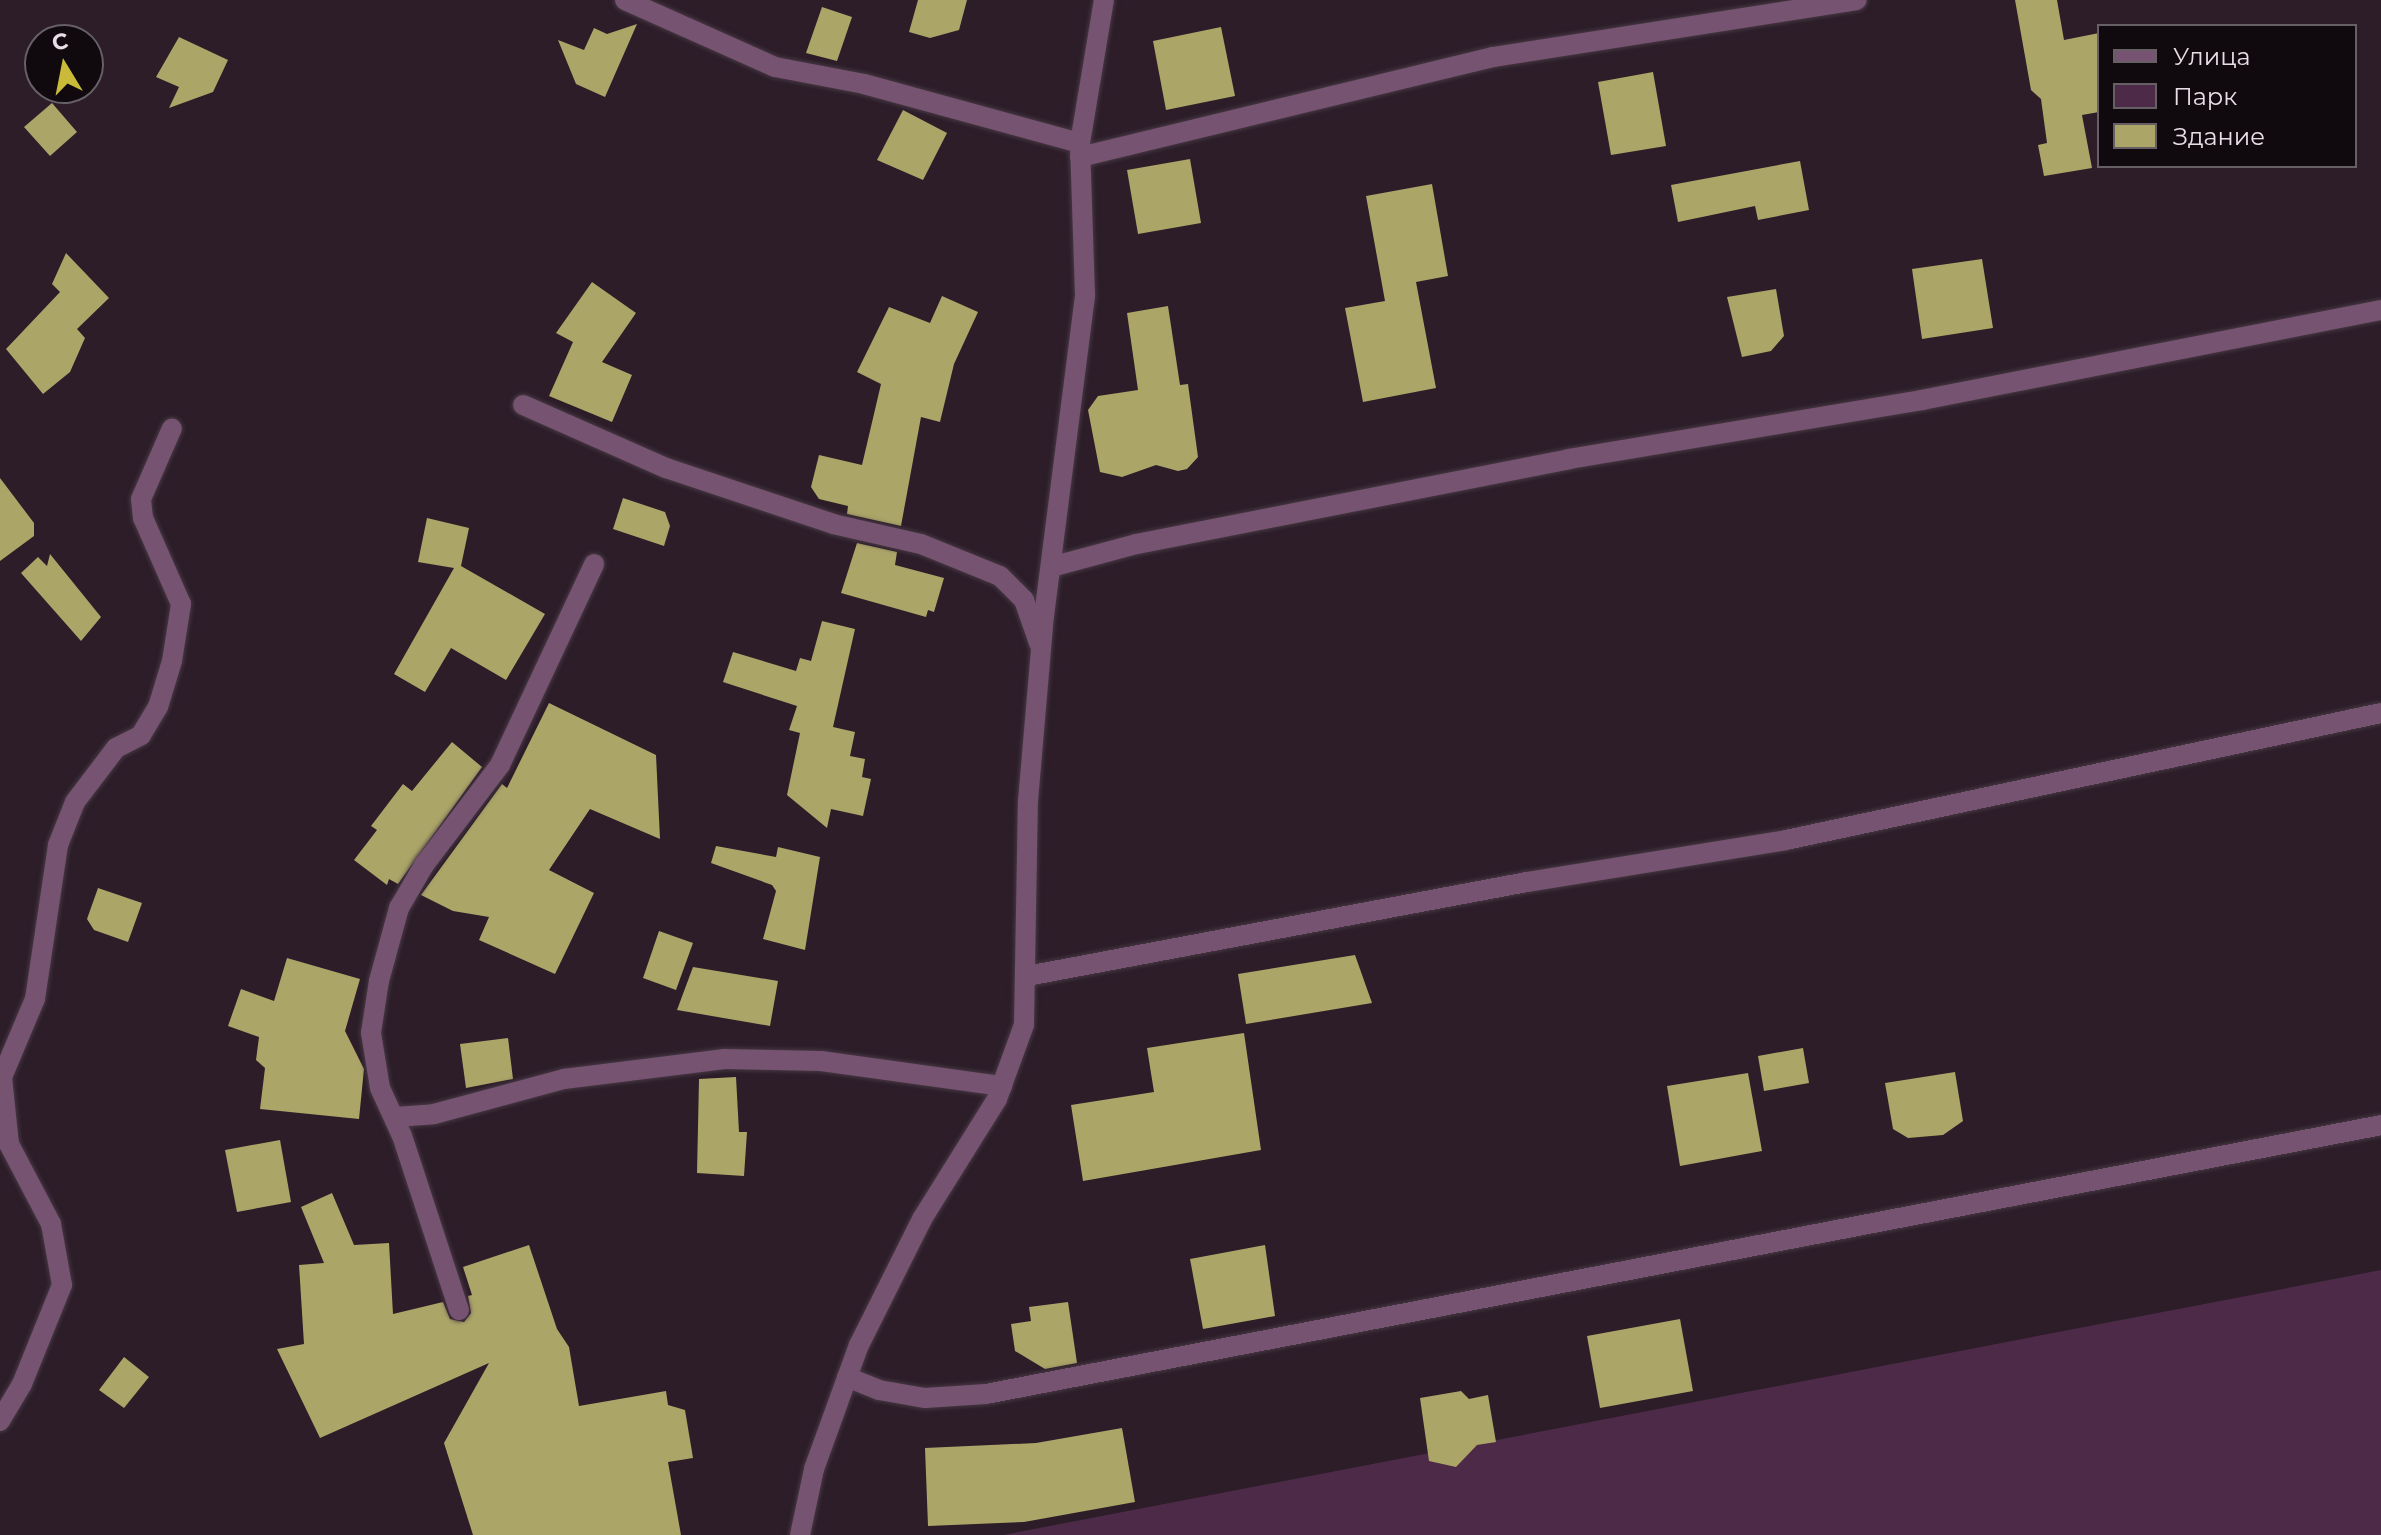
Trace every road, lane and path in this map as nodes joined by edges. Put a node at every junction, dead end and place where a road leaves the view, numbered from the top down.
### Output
1 (625, 0) edge
2 (1104, 0) edge
3 (1857, 0) edge
4 (1080, 150) junction
5 (2381, 310) edge
6 (523, 405) dead end
7 (172, 428) dead end
8 (594, 564) dead end
9 (1051, 567) junction
10 (1041, 651) junction
11 (2381, 713) edge
12 (1027, 976) junction
13 (1002, 1086) junction
14 (395, 1117) junction
15 (2381, 1125) edge
16 (459, 1310) dead end
17 (847, 1377) junction
18 (0, 1421) edge
19 (800, 1535) edge

1 - 4 street
2 - 4 street
3 - 4 street
4 - 9 street
5 - 9 street
6 - 10 street
7 - 18 street
8 - 14 street
9 - 10 street
10 - 12 street
11 - 12 street
12 - 13 street
13 - 14 street
13 - 17 street
14 - 16 street
15 - 17 street
17 - 19 street

